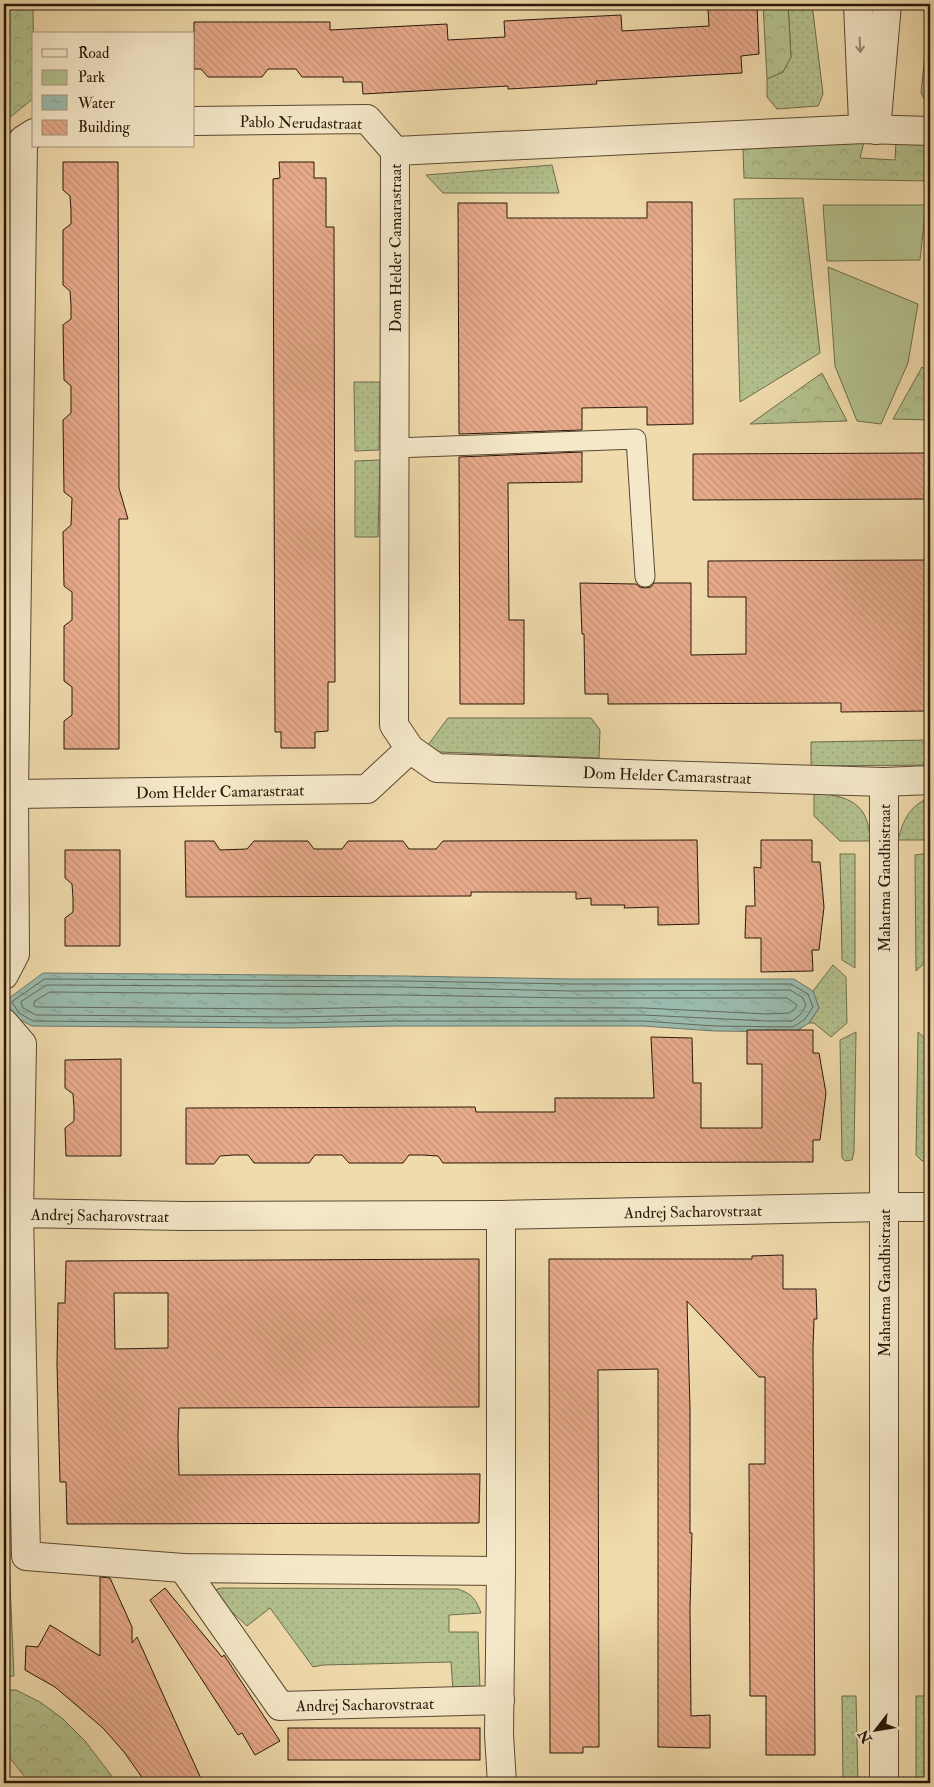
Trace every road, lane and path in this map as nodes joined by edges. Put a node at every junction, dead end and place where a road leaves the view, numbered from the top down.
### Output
1 (858, 4) edge
2 (887, 4) edge
3 (195, 121) edge
4 (870, 130) junction
5 (930, 131) edge
6 (32, 134) edge
7 (395, 151) junction
8 (395, 448) junction
9 (645, 577) dead end
10 (410, 749) junction
11 (930, 780) edge
12 (884, 782) junction
13 (14, 794) junction
14 (4, 975) edge
15 (4, 1023) edge
16 (884, 1207) junction
17 (930, 1207) edge
18 (19, 1213) junction
19 (501, 1215) junction
20 (183, 1568) junction
21 (501, 1571) junction
22 (500, 1700) junction
23 (502, 1783) edge
24 (884, 1783) edge

1 -> 4 street
2 - 4 street
3 - 7 street, Pablo Nerudastraat
4 - 5 street, Dom Helder Camarastraat
4 - 7 street, Dom Helder Camarastraat
6 - 13 street
7 - 8 street, Dom Helder Camarastraat
8 - 9 lane
8 - 10 street, Dom Helder Camarastraat
10 - 12 street, Dom Helder Camarastraat
10 - 13 street, Dom Helder Camarastraat
11 - 12 street, Dom Helder Camarastraat
12 - 16 street, Mahatma Gandhistraat
13 - 14 street
15 - 18 street
16 - 17 street, Andrej Sacharovstraat
16 - 19 street, Andrej Sacharovstraat
16 - 24 street, Mahatma Gandhistraat
18 - 19 street, Andrej Sacharovstraat
18 - 20 street, Andrej Sacharovstraat
19 - 21 street
20 - 21 street, Andrej Sacharovstraat
20 - 22 street, Andrej Sacharovstraat
21 - 22 street
22 - 23 street

